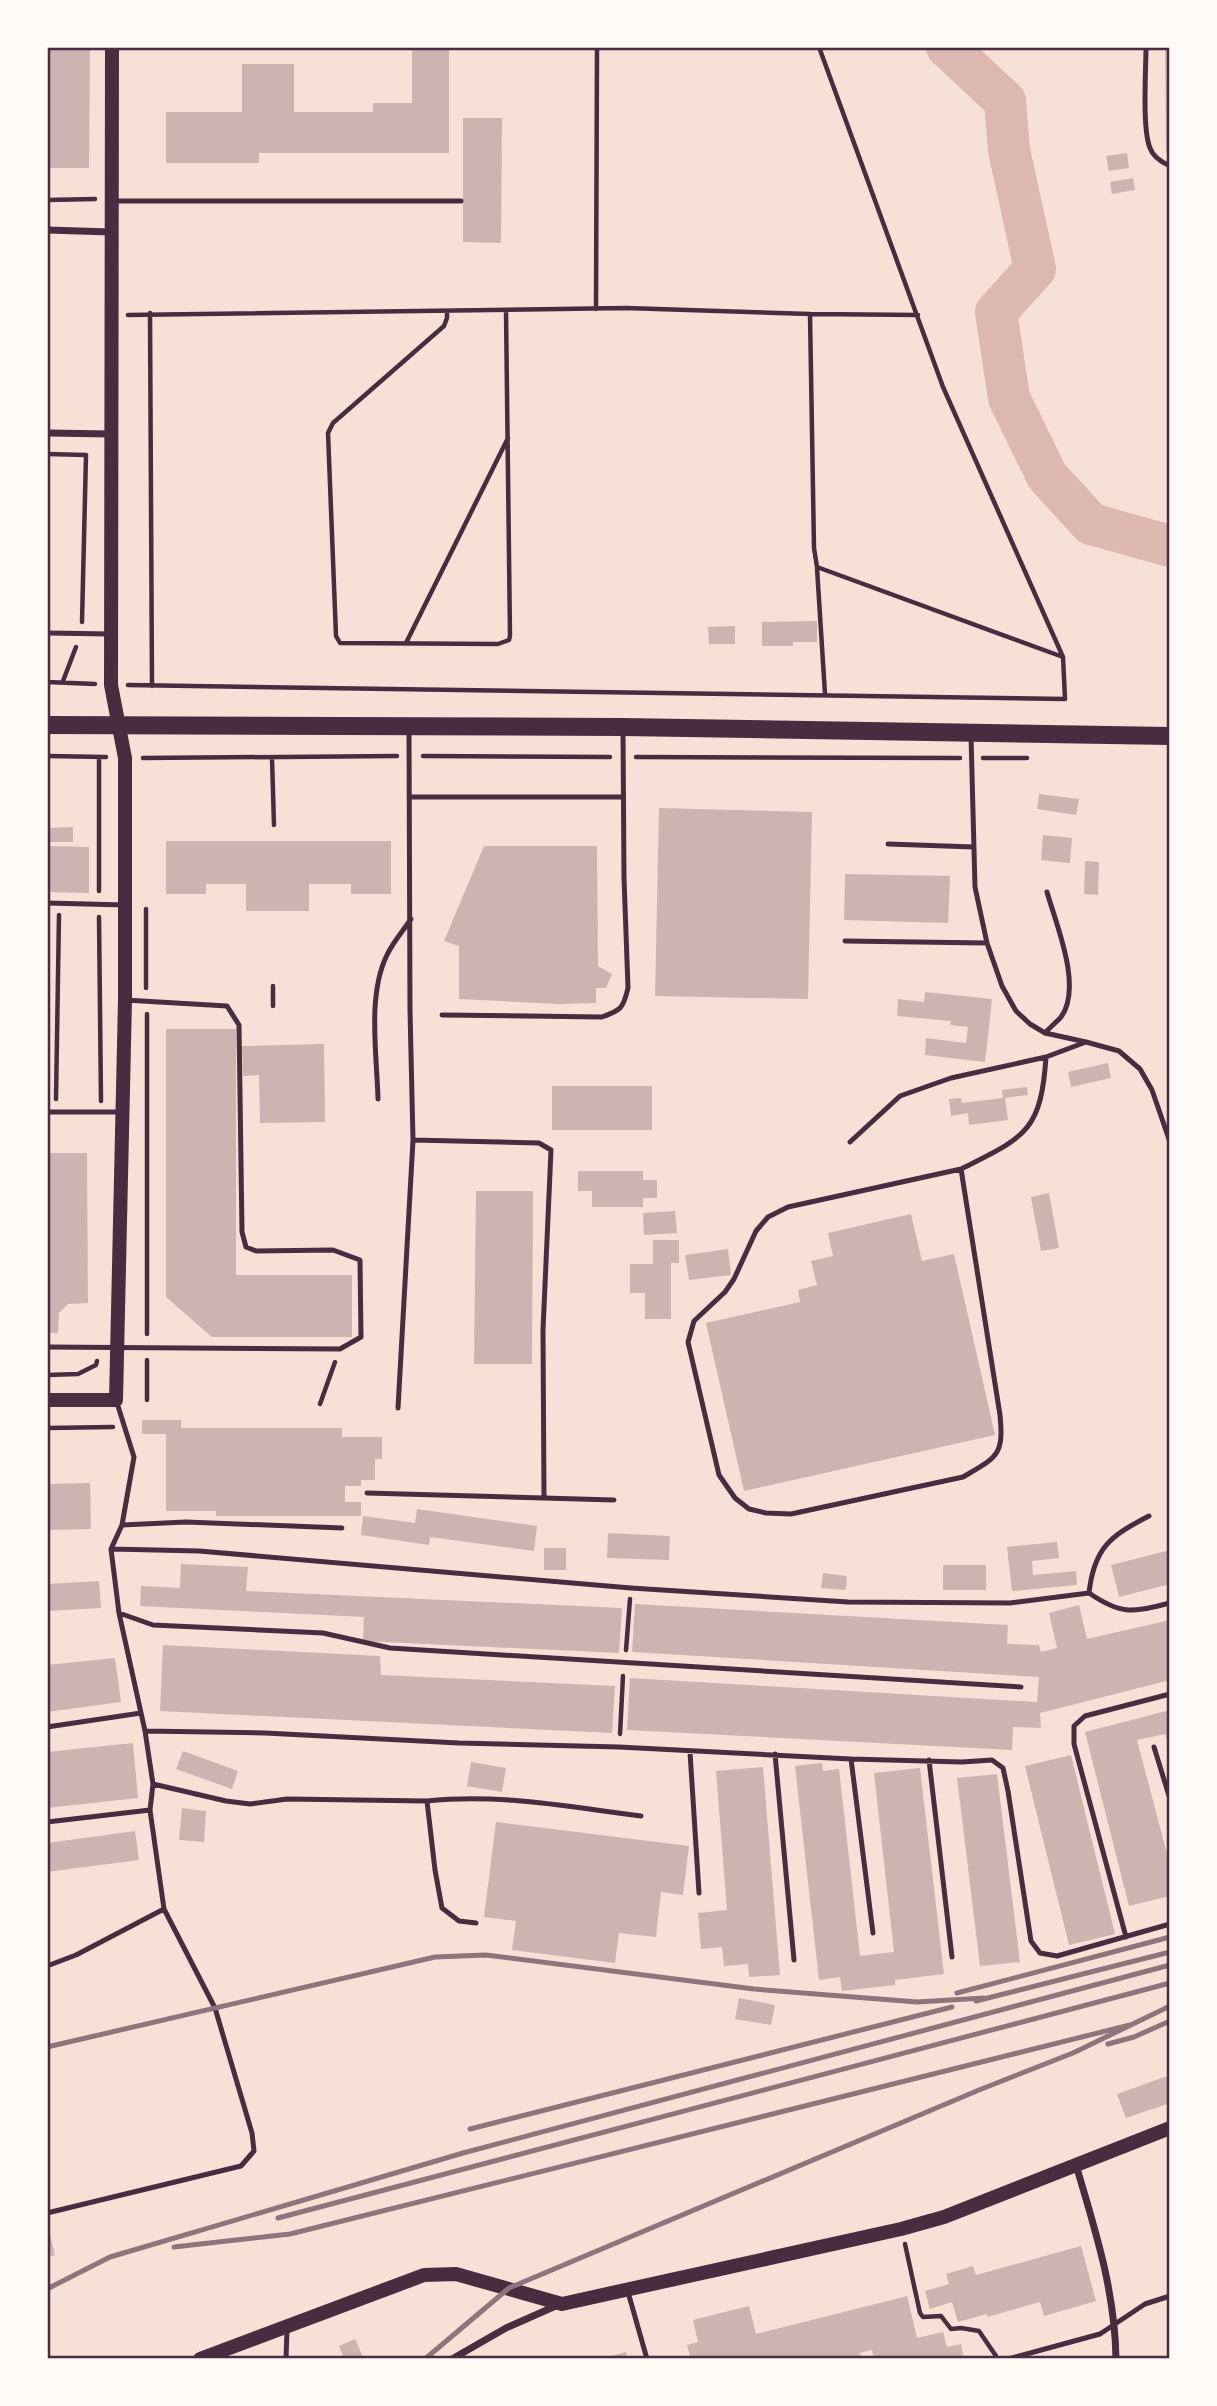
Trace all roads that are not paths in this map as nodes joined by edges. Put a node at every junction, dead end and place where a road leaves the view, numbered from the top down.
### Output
1 (112, 47) edge
2 (1146, 47) edge
3 (1170, 166) edge
4 (106, 199) junction
5 (460, 201) dead end
6 (47, 230) edge
7 (111, 232) junction
8 (47, 433) edge
9 (111, 434) junction
10 (47, 633) edge
11 (111, 634) junction
12 (47, 725) edge
13 (117, 727) junction
14 (409, 727) junction
15 (623, 727) junction
16 (971, 734) junction
17 (1170, 736) edge
18 (411, 797) junction
19 (623, 797) junction
20 (888, 844) dead end
21 (974, 847) junction
22 (1047, 892) dead end
23 (47, 903) edge
24 (125, 905) junction
25 (411, 919) junction
26 (845, 941) dead end
27 (988, 943) junction
28 (125, 1000) junction
29 (442, 1015) dead end
30 (1045, 1032) junction
31 (1086, 1042) junction
32 (1046, 1057) junction
33 (378, 1100) dead end
34 (47, 1112) edge
35 (123, 1112) junction
36 (413, 1140) junction
37 (850, 1142) dead end
38 (1170, 1142) edge
39 (961, 1170) junction
40 (47, 1347) edge
41 (117, 1348) junction
42 (116, 1399) junction
43 (47, 1400) edge
44 (398, 1408) dead end
45 (367, 1493) dead end
46 (544, 1498) junction
47 (614, 1500) dead end
48 (1149, 1516) dead end
49 (122, 1525) junction
50 (342, 1528) dead end
51 (111, 1549) junction
52 (1089, 1593) junction
53 (1170, 1603) edge
54 (119, 1613) junction
55 (1021, 1688) dead end
56 (1170, 1694) edge
57 (141, 1713) junction
58 (47, 1727) edge
59 (145, 1731) junction
60 (1154, 1747) dead end
61 (690, 1752) junction
62 (775, 1754) junction
63 (851, 1759) junction
64 (929, 1760) junction
65 (153, 1784) junction
66 (1170, 1799) edge
67 (426, 1801) junction
68 (150, 1810) junction
69 (642, 1816) dead end
70 (47, 1822) edge
71 (699, 1893) dead end
72 (164, 1909) junction
73 (476, 1923) dead end
74 (1170, 1924) edge
75 (873, 1933) dead end
76 (1126, 1937) junction
77 (952, 1957) dead end
78 (794, 1960) dead end
79 (47, 1966) edge
80 (1170, 2128) edge
81 (1076, 2164) junction
82 (47, 2213) edge
83 (627, 2289) junction
84 (1170, 2296) edge
85 (562, 2304) junction
86 (1115, 2323) junction
87 (287, 2326) junction
88 (200, 2359) edge
89 (286, 2359) edge
90 (452, 2359) edge
91 (648, 2359) edge
92 (1008, 2359) edge
93 (1116, 2359) edge

1 - 4 main road
2 - 3 lane
4 - 5 lane
4 - 7 main road
6 - 7 street
7 - 9 main road
8 - 9 street
9 - 11 main road
10 - 11 lane
11 - 13 main road
12 - 13 main road
13 - 14 main road
13 - 24 main road
14 - 15 main road
14 - 18 lane
15 - 16 main road
15 - 19 lane
16 - 17 main road
16 - 21 lane
18 - 19 lane
18 - 25 lane
19 - 29 lane
20 - 21 lane
21 - 27 lane
22 - 30 lane
23 - 24 lane
24 - 28 main road
25 - 33 lane
25 - 36 lane
26 - 27 lane
27 - 30 lane
28 - 35 main road
28 - 41 lane
30 - 31 lane
31 - 32 lane
31 - 38 lane
32 - 37 lane
32 - 39 lane
34 - 35 lane
35 - 41 main road
36 - 44 lane
36 - 46 lane
39 - 39 lane
40 - 41 lane
41 - 42 main road
42 - 43 main road
42 - 49 lane
45 - 46 lane
46 - 47 lane
48 - 52 lane
49 - 50 lane
49 - 51 lane
51 - 52 lane
51 - 54 lane
52 - 53 lane
54 - 55 lane
54 - 57 lane
56 - 76 lane
57 - 58 lane
57 - 59 lane
59 - 61 lane
59 - 65 lane
60 - 66 lane
61 - 62 lane
61 - 71 lane
62 - 63 lane
62 - 78 lane
63 - 64 lane
63 - 75 lane
64 - 76 lane
64 - 77 lane
65 - 67 lane
65 - 68 lane
67 - 69 lane
67 - 73 lane
68 - 70 lane
68 - 72 lane
72 - 79 lane
72 - 82 lane
74 - 76 lane
80 - 81 main road
81 - 83 main road
81 - 86 street
83 - 85 main road
83 - 91 lane
84 - 86 lane
85 - 87 main road
85 - 90 street
86 - 92 lane
86 - 93 street
87 - 88 main road
87 - 89 lane

